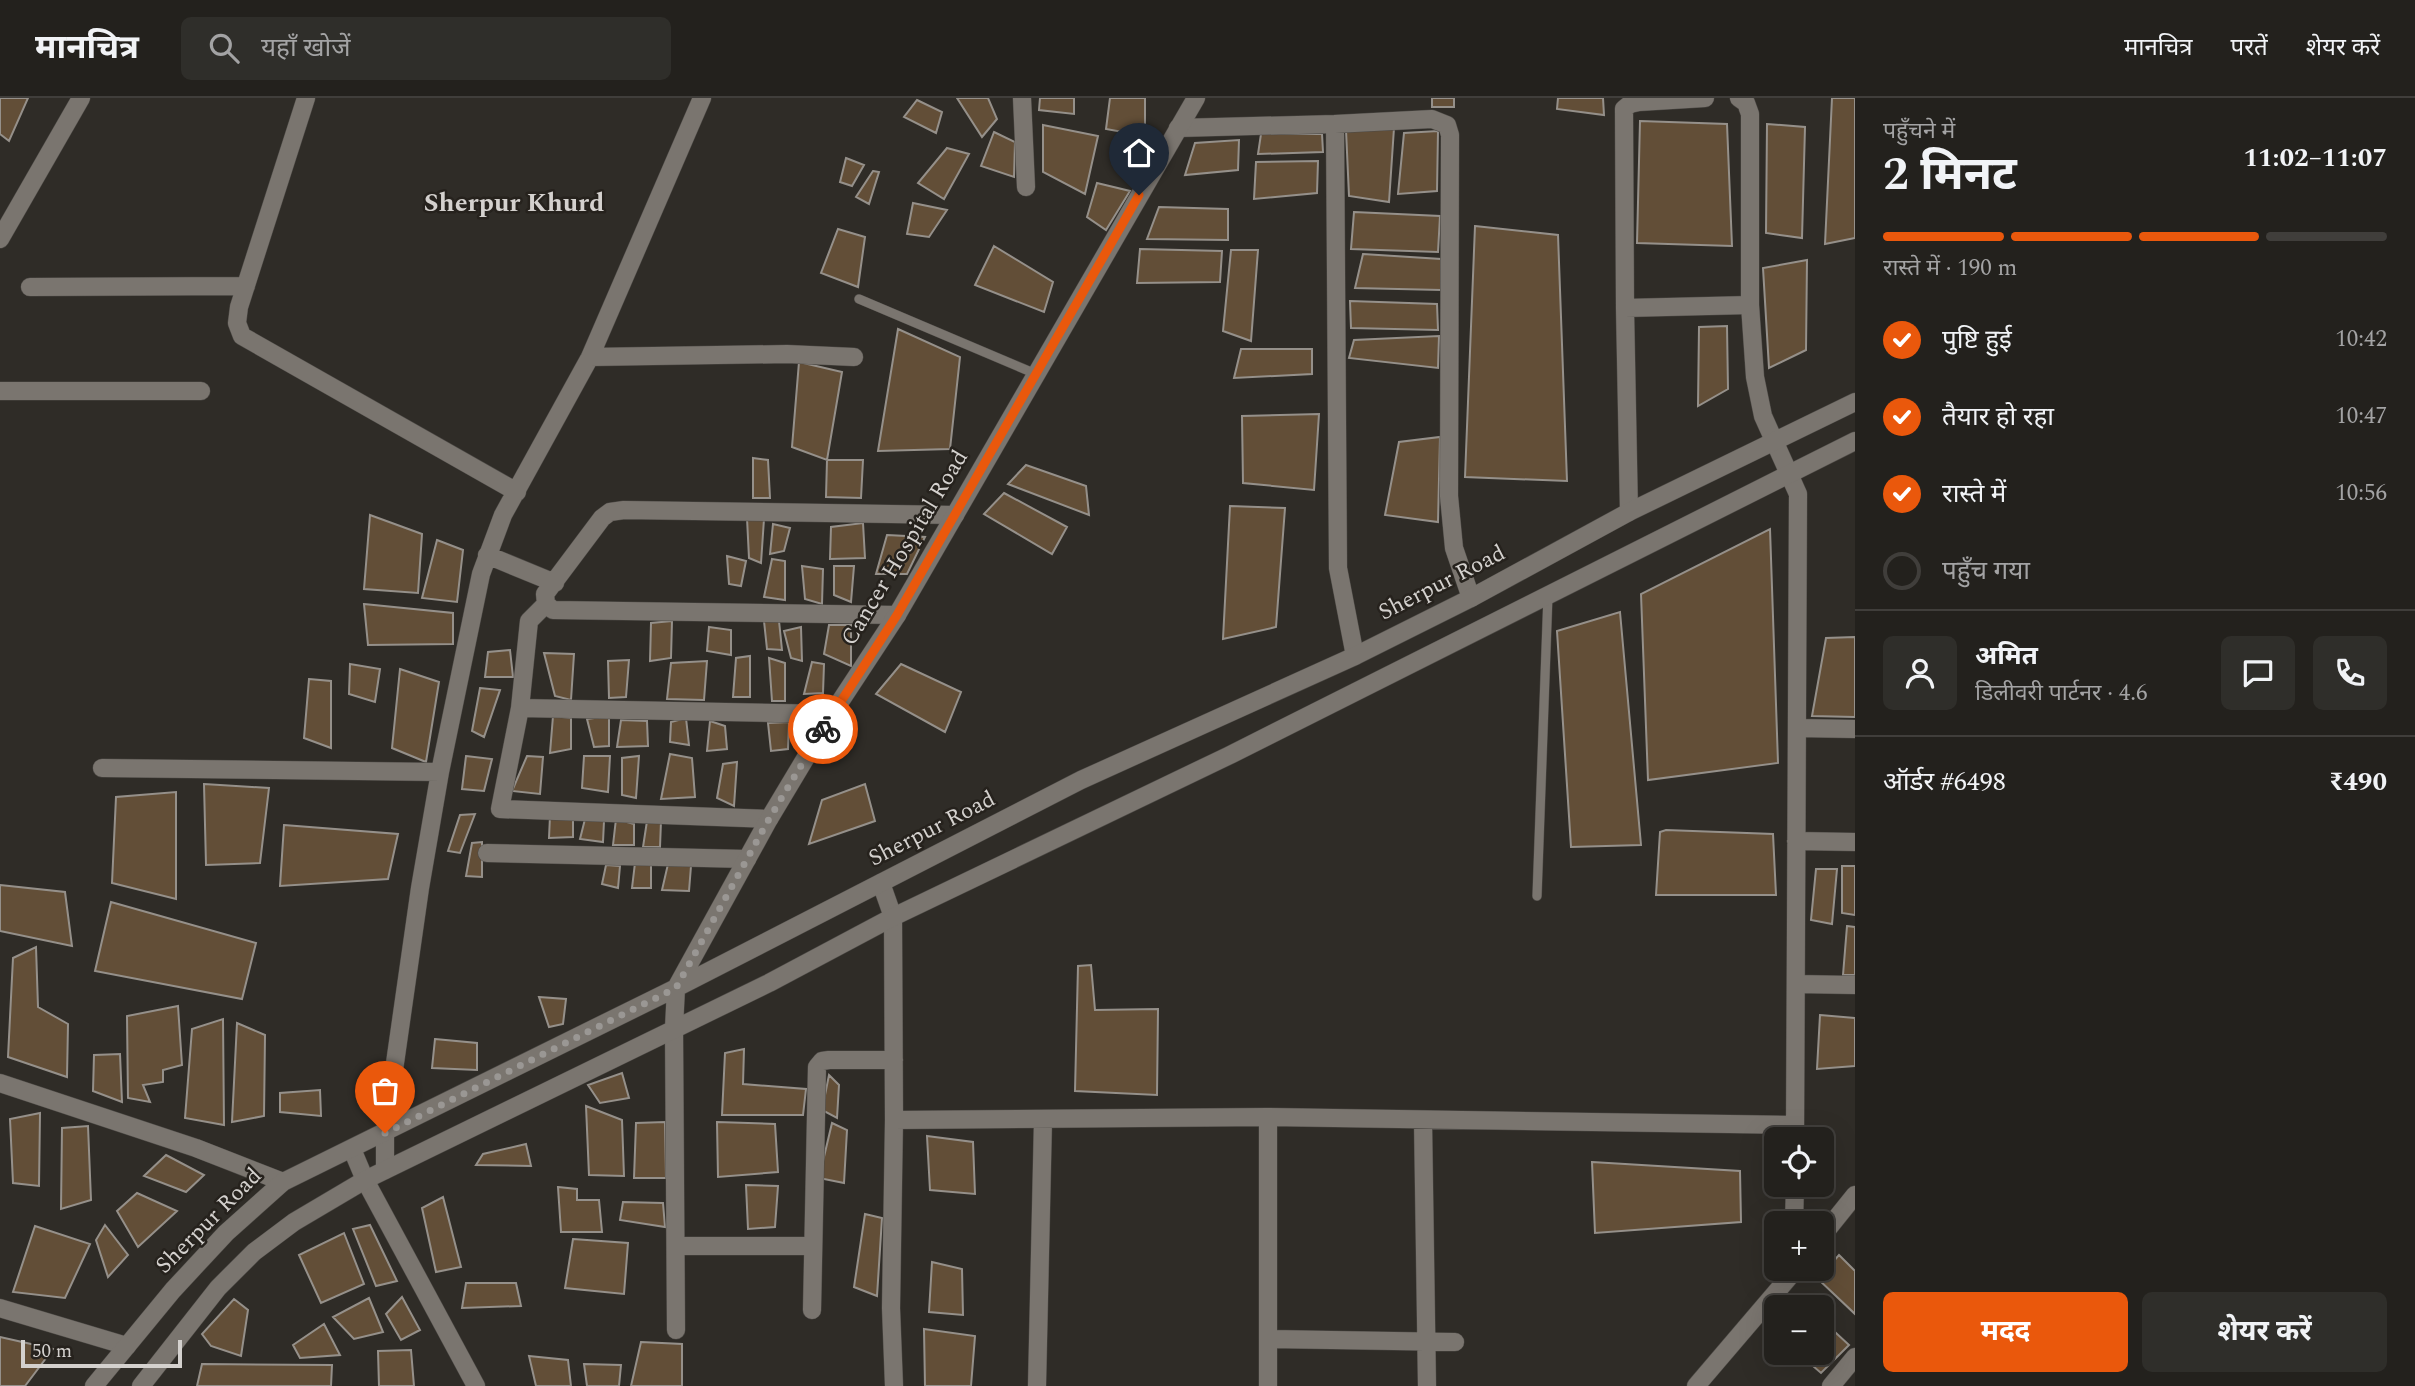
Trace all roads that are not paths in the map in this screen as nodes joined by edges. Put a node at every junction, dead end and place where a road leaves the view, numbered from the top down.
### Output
1 (81, 98) edge
2 (306, 98) edge
3 (702, 98) edge
4 (1022, 98) edge
5 (1196, 98) edge
6 (1706, 98) edge
7 (1739, 98) edge
8 (1335, 124) junction
9 (1178, 128) junction
10 (1026, 187) dead end
11 (0, 239) edge
12 (30, 286) dead end
13 (246, 286) junction
14 (859, 299) dead end
15 (1750, 305) junction
16 (1625, 307) junction
17 (590, 357) junction
18 (855, 357) dead end
19 (1036, 374) junction
20 (0, 391) edge
21 (201, 391) dead end
22 (1855, 402) edge
23 (1855, 441) edge
24 (1774, 443) junction
25 (1788, 474) junction
26 (517, 492) junction
27 (1629, 512) junction
28 (955, 514) junction
29 (487, 555) junction
30 (555, 583) junction
31 (1548, 595) junction
32 (1471, 597) junction
33 (546, 604) junction
34 (897, 615) junction
35 (1355, 656) junction
36 (520, 708) junction
37 (832, 713) junction
38 (1797, 728) junction
39 (1855, 729) edge
40 (102, 768) dead end
41 (440, 772) junction
42 (769, 819) junction
43 (1796, 841) junction
44 (1855, 842) edge
45 (487, 853) dead end
46 (747, 859) junction
47 (881, 883) junction
48 (1537, 897) dead end
49 (894, 917) junction
50 (1796, 984) junction
51 (1855, 985) edge
52 (676, 988) junction
53 (674, 1028) junction
54 (894, 1060) junction
55 (0, 1083) edge
56 (1268, 1117) junction
57 (1043, 1119) junction
58 (1423, 1119) junction
59 (894, 1121) junction
60 (1795, 1127) edge
61 (1764, 1131) edge
62 (385, 1133) junction
63 (352, 1149) junction
64 (385, 1170) junction
65 (365, 1180) junction
66 (283, 1182) junction
67 (1855, 1195) edge
68 (1834, 1222) edge
69 (676, 1246) junction
70 (813, 1246) junction
71 (1785, 1281) edge
72 (0, 1308) edge
73 (812, 1310) dead end
74 (676, 1330) dead end
75 (1268, 1339) junction
76 (1426, 1342) junction
77 (1455, 1342) dead end
78 (127, 1346) junction
79 (1855, 1357) edge
80 (94, 1386) edge
81 (141, 1386) edge
82 (476, 1386) edge
83 (894, 1386) edge
84 (1037, 1386) edge
85 (1268, 1386) edge
86 (1427, 1386) edge
87 (1696, 1386) edge
88 (1831, 1386) edge

1 - 11 street
2 - 13 street
3 - 17 street
4 - 10 street
5 - 9 street, Cancer Hospital Road
6 - 16 street
7 - 15 street
8 - 9 street
8 - 32 street
8 - 35 street
9 - 19 street, Cancer Hospital Road
12 - 13 street
13 - 26 street
14 - 19 lane
15 - 16 street
15 - 24 street
16 - 27 street
17 - 18 street
17 - 26 street
19 - 28 street, Cancer Hospital Road
20 - 21 street
22 - 24 street, Sherpur Road
23 - 25 street
24 - 25 street
24 - 27 street, Sherpur Road
25 - 31 street
25 - 38 street
26 - 29 street
27 - 32 street, Sherpur Road
28 - 30 street
28 - 34 street, Cancer Hospital Road
29 - 30 street
29 - 41 street
30 - 33 street
31 - 48 lane
31 - 49 street
32 - 35 street, Sherpur Road
33 - 34 street
33 - 36 street
34 - 37 street, Cancer Hospital Road
35 - 47 street, Sherpur Road
36 - 37 street
36 - 42 street
37 - 42 street, Cancer Hospital Road
38 - 39 street
38 - 43 street
40 - 41 street
41 - 62 street
42 - 46 street, Cancer Hospital Road
43 - 44 street
43 - 50 street
45 - 46 street
46 - 52 street, Cancer Hospital Road
47 - 49 street
47 - 52 street, Sherpur Road
49 - 53 street
49 - 54 street
50 - 51 street
50 - 60 street
52 - 53 street, Cancer Hospital Road
52 - 62 street, Sherpur Road
53 - 64 street
53 - 69 street, Cancer Hospital Road
54 - 59 street
54 - 70 street
55 - 66 street
56 - 57 street
56 - 58 street
56 - 75 street
57 - 59 street
57 - 84 street
58 - 61 street
58 - 76 street
59 - 83 street
62 - 63 street, Sherpur Road
62 - 64 street
63 - 65 street
63 - 66 street, Sherpur Road
64 - 65 street
65 - 81 street
65 - 82 street
66 - 78 street, Sherpur Road
67 - 68 street
69 - 70 street
69 - 74 street, Cancer Hospital Road
70 - 73 street
71 - 87 street
72 - 78 street
75 - 76 street
75 - 85 street
76 - 77 street
76 - 86 street
78 - 80 street, Sherpur Road
79 - 88 street

